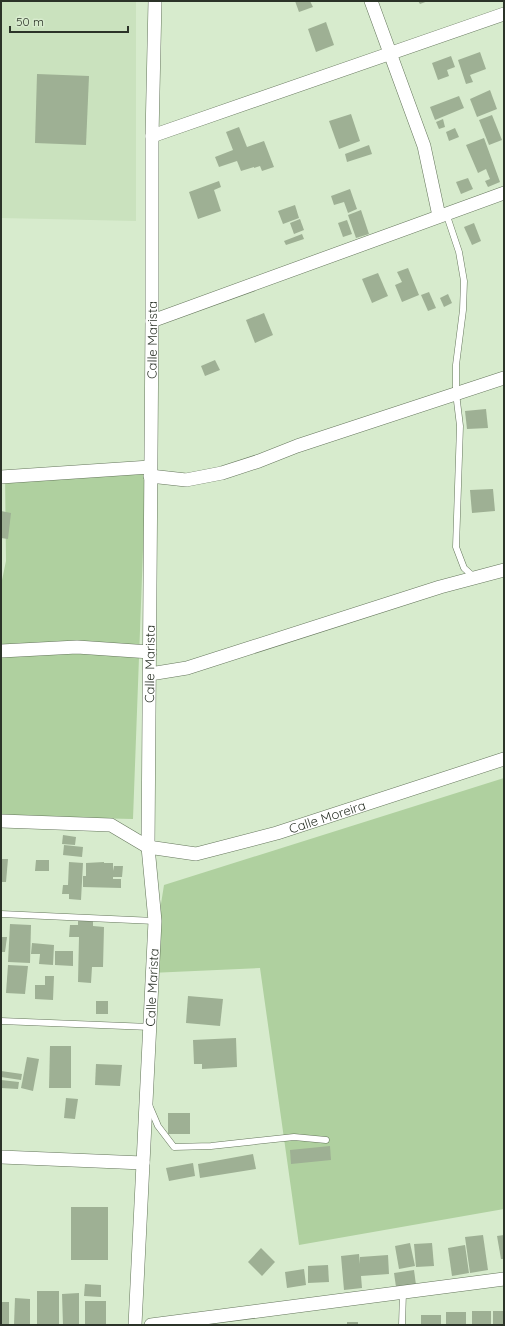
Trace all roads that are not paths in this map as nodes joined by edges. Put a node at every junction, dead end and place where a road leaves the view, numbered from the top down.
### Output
1 (155, 1) edge
2 (371, 1) edge
3 (504, 14) edge
4 (389, 54) junction
5 (152, 136) junction
6 (504, 194) edge
7 (442, 214) junction
8 (152, 322) junction
9 (504, 378) edge
10 (456, 393) junction
11 (150, 471) junction
12 (1, 477) edge
13 (504, 570) edge
14 (475, 578) junction
15 (1, 651) edge
16 (150, 652) junction
17 (150, 674) junction
18 (504, 759) edge
19 (1, 821) edge
20 (148, 847) junction
21 (1, 914) edge
22 (155, 921) junction
23 (1, 1021) edge
24 (150, 1027) junction
25 (146, 1098) junction
26 (326, 1140) dead end
27 (1, 1157) edge
28 (143, 1163) junction
29 (504, 1279) edge
30 (403, 1292) junction
31 (136, 1325) edge
32 (151, 1325) edge
33 (402, 1325) edge

1 - 5 street, Calle Marista
2 - 4 street
3 - 4 street
4 - 5 street
4 - 7 street
5 - 8 street, Calle Marista
6 - 7 street
7 - 8 street
7 - 10 lane
8 - 11 street, Calle Marista
9 - 10 street
10 - 11 street
10 - 14 lane
11 - 12 street
11 - 16 street, Calle Marista
13 - 14 street
14 - 17 street
15 - 16 street
16 - 17 street, Calle Marista
17 - 20 street, Calle Marista
18 - 20 street, Calle Moreira
19 - 20 street
20 - 22 street, Calle Marista
21 - 22 lane
22 - 24 street, Calle Marista
23 - 24 lane
24 - 25 street, Calle Marista
25 - 26 lane
25 - 28 street, Calle Marista
27 - 28 street
28 - 31 street, Calle Marista
29 - 30 street
30 - 32 street
30 - 33 lane

